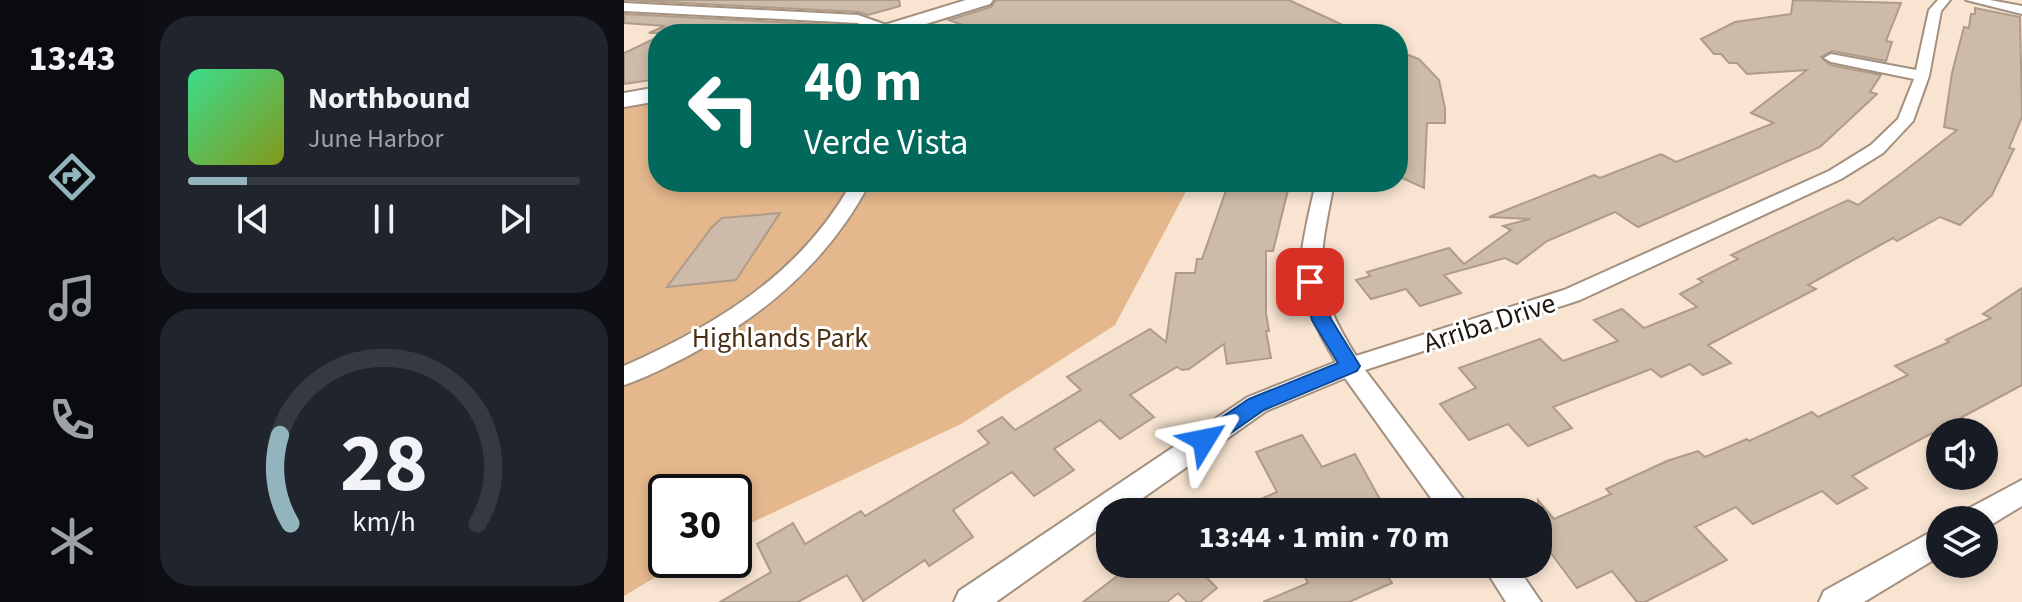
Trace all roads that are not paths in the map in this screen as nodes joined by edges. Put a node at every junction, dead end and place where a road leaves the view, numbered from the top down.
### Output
1 (984, 0) edge
2 (1944, 0) edge
3 (1972, 0) edge
4 (624, 7) edge
5 (2022, 10) edge
6 (871, 24) edge
7 (914, 24) edge
8 (1831, 58) dead end
9 (1922, 76) junction
10 (648, 96) edge
11 (624, 100) edge
12 (855, 192) edge
13 (1323, 192) edge
14 (1350, 366) junction
15 (624, 376) edge
16 (2022, 492) edge
17 (1448, 498) edge
18 (1998, 506) edge
19 (1926, 548) edge
20 (1507, 578) edge
21 (970, 602) edge
22 (1525, 602) edge
23 (1835, 602) edge

1 - 7 street
2 - 9 street, Arriba Drive
3 - 5 street
4 - 6 street
8 - 9 street
9 - 14 street, Arriba Drive
10 - 11 street
12 - 15 street
13 - 14 street
14 - 17 street
14 - 21 street, Arriba Drive
16 - 18 street
19 - 23 street
20 - 22 street

